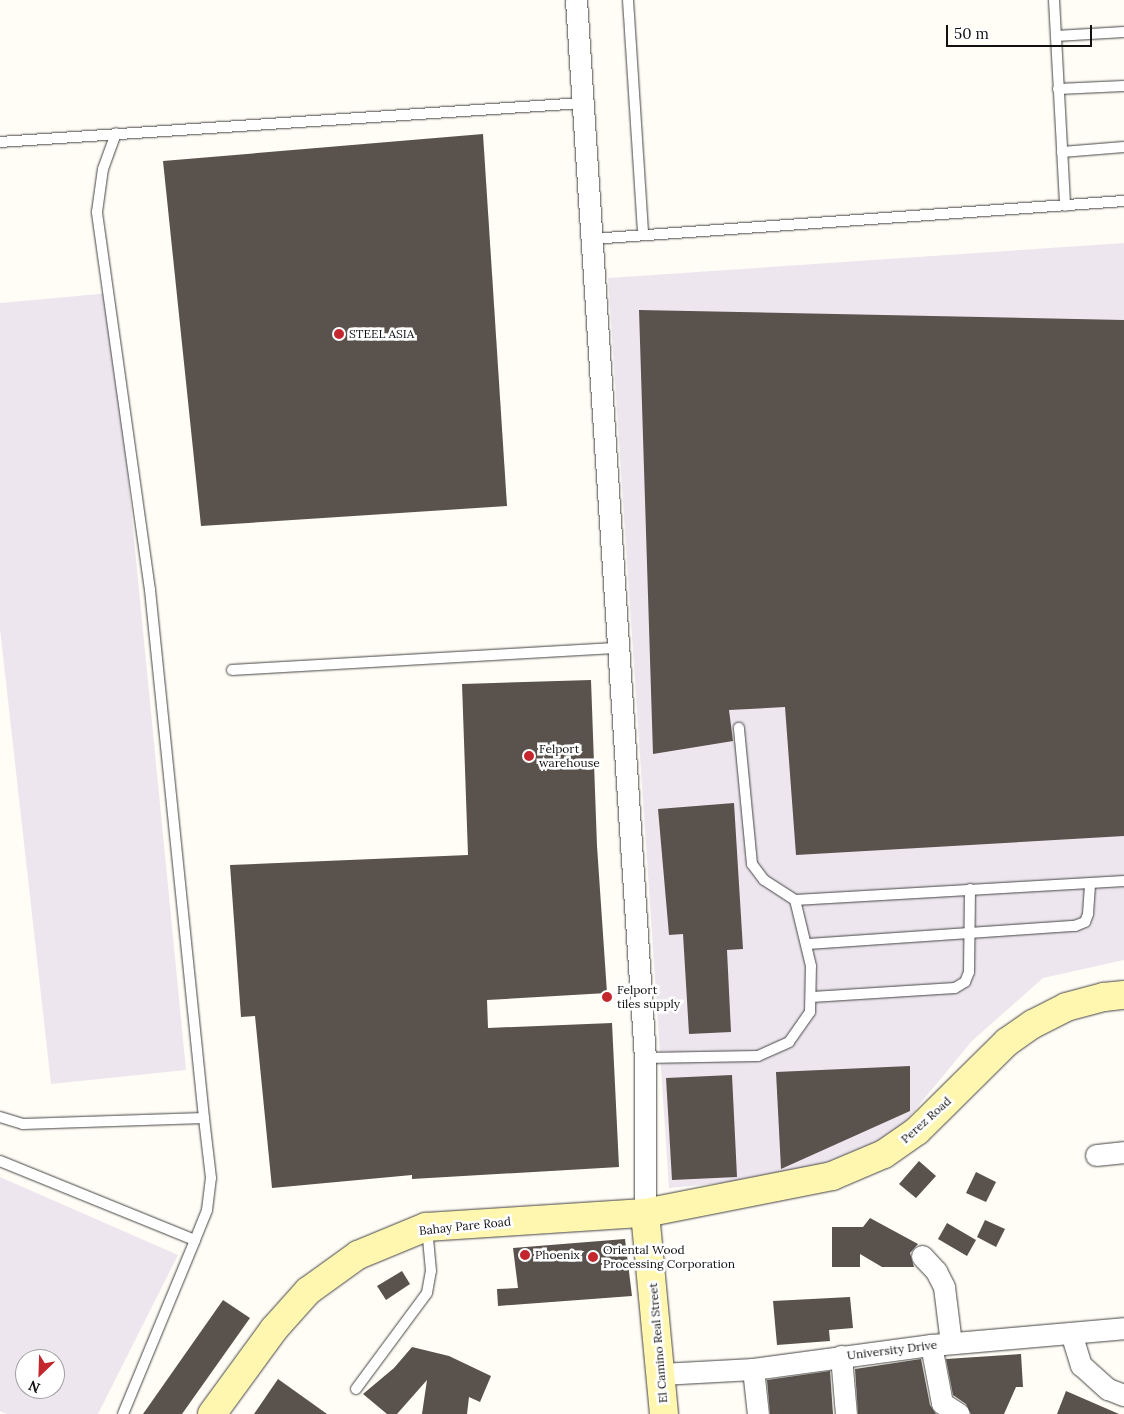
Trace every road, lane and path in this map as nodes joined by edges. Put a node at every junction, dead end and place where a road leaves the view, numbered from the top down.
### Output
1 (576, 0) edge
2 (628, 0) edge
3 (1054, 0) edge
4 (1124, 32) edge
5 (1056, 36) junction
6 (1124, 86) edge
7 (1058, 89) junction
8 (582, 103) junction
9 (116, 133) junction
10 (0, 142) edge
11 (1124, 147) edge
12 (1062, 152) junction
13 (1124, 202) edge
14 (1064, 206) junction
15 (643, 235) junction
16 (591, 238) junction
17 (618, 648) junction
18 (232, 670) dead end
19 (739, 728) dead end
20 (1124, 881) edge
21 (1090, 883) junction
22 (970, 890) junction
23 (795, 900) junction
24 (970, 934) junction
25 (808, 944) junction
26 (1124, 995) edge
27 (812, 997) junction
28 (645, 1058) junction
29 (0, 1117) edge
30 (204, 1118) junction
31 (1124, 1152) edge
32 (1096, 1155) dead end
33 (0, 1161) edge
34 (645, 1213) junction
35 (426, 1227) junction
36 (195, 1240) junction
37 (922, 1256) dead end
38 (1124, 1328) edge
39 (1071, 1333) junction
40 (941, 1344) junction
41 (841, 1356) junction
42 (753, 1369) junction
43 (661, 1374) junction
44 (356, 1389) dead end
45 (1124, 1395) edge
46 (123, 1414) edge
47 (212, 1414) edge
48 (664, 1414) edge
49 (758, 1414) edge
50 (846, 1414) edge
51 (959, 1414) edge

1 - 8 street
2 - 15 lane
3 - 5 lane
4 - 5 lane
5 - 7 lane
6 - 7 lane
7 - 12 lane
8 - 9 lane
8 - 16 street
9 - 10 lane
9 - 30 lane
11 - 12 lane
12 - 14 lane
13 - 14 lane
14 - 15 lane
15 - 16 lane
16 - 17 street
17 - 18 lane
17 - 28 street
19 - 23 lane
20 - 21 lane
21 - 22 lane
21 - 24 lane
22 - 23 lane
22 - 24 lane
23 - 25 lane
24 - 25 lane
24 - 27 lane
25 - 27 lane
26 - 34 street, Perez Road
27 - 28 lane
28 - 34 street
29 - 30 lane
30 - 36 lane
31 - 32 street
33 - 36 lane
34 - 35 street, Bahay Pare Road
34 - 43 street, El Camino Real Street
35 - 44 lane
35 - 47 street, Bahay Pare Road
36 - 46 lane
37 - 40 street
38 - 39 street, University Drive
39 - 40 street, University Drive
39 - 45 street
40 - 41 street, University Drive
40 - 51 street
41 - 42 street, University Drive
41 - 50 street
42 - 43 street, University Drive
42 - 49 street
43 - 48 street, El Camino Real Street

